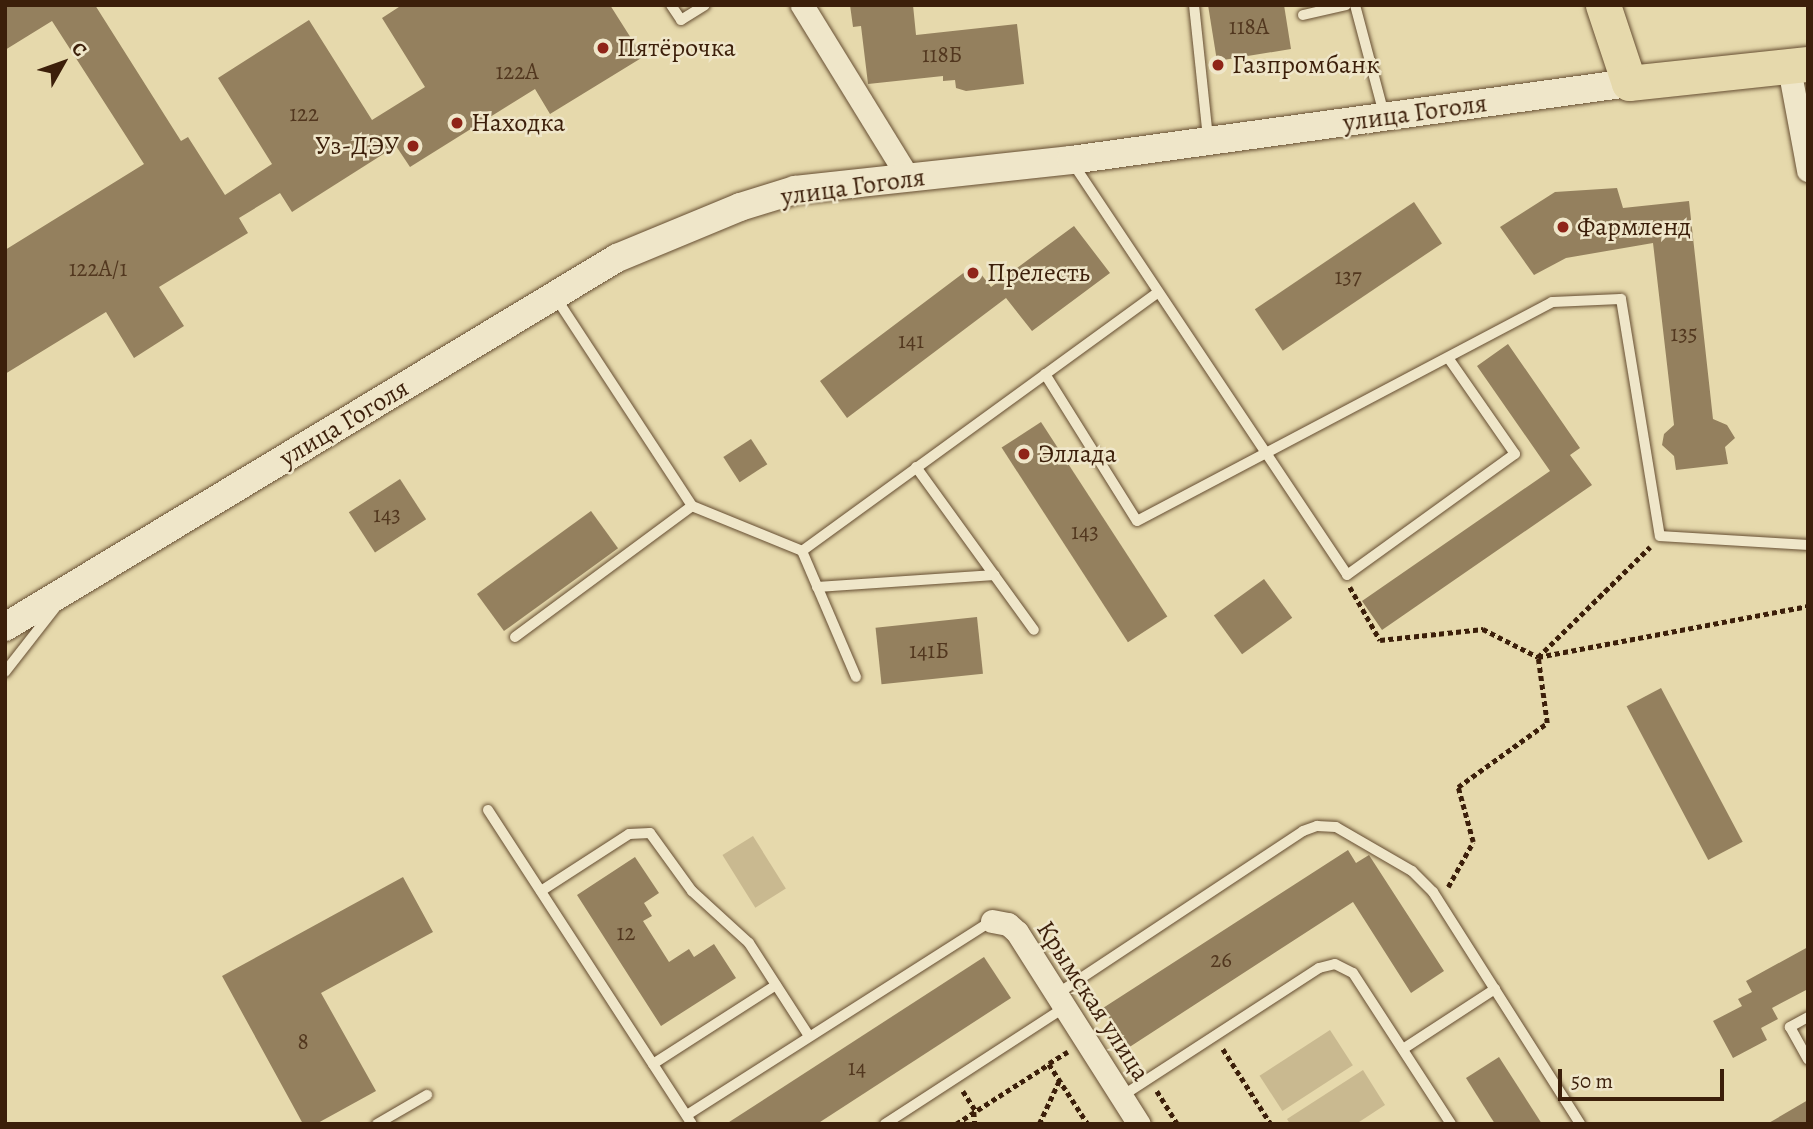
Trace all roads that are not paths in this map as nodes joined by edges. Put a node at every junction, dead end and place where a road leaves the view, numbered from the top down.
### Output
1 (671, 5) edge
2 (705, 5) edge
3 (802, 5) edge
4 (1194, 5) edge
5 (1346, 5) edge
6 (1355, 5) edge
7 (1603, 5) edge
8 (1303, 15) dead end
9 (1798, 66) edge
10 (1629, 83) junction
11 (1385, 117) junction
12 (1209, 142) junction
13 (1071, 160) junction
14 (1808, 170) edge
15 (909, 179) junction
16 (1158, 292) junction
17 (554, 296) junction
18 (1449, 359) junction
19 (1045, 374) junction
20 (1265, 453) junction
21 (916, 467) junction
22 (692, 506) junction
23 (1808, 545) edge
24 (802, 551) junction
25 (995, 575) junction
26 (72, 587) junction
27 (817, 587) junction
28 (5, 627) edge
29 (1034, 630) dead end
30 (515, 637) dead end
31 (5, 672) edge
32 (856, 677) dead end
33 (488, 810) dead end
34 (541, 891) junction
35 (992, 921) joint
36 (776, 985) junction
37 (1495, 989) junction
38 (1061, 1001) junction
39 (1808, 1017) edge
40 (809, 1036) junction
41 (1403, 1049) junction
42 (1808, 1059) edge
43 (653, 1064) junction
44 (427, 1096) dead end
45 (1122, 1096) junction
46 (689, 1119) edge
47 (377, 1124) edge
48 (885, 1124) edge
49 (1139, 1124) edge
50 (1451, 1124) edge
51 (1580, 1124) edge

1 - 2 lane
3 - 15 street
4 - 12 lane
5 - 8 lane
6 - 11 lane
7 - 10 main road
9 - 10 main road, улица Гоголя
9 - 14 street
10 - 11 street, улица Гоголя
11 - 12 street, улица Гоголя
12 - 13 street, улица Гоголя
13 - 15 street, улица Гоголя
13 - 16 lane
15 - 17 street, улица Гоголя
16 - 19 lane
16 - 20 lane
17 - 22 lane
17 - 26 street, улица Гоголя
18 - 20 lane
18 - 20 lane
18 - 23 lane
19 - 20 lane
19 - 21 lane
21 - 24 lane
21 - 25 lane
22 - 24 lane
22 - 30 lane
24 - 27 lane
25 - 27 lane
25 - 29 lane
26 - 28 street, улица Гоголя
26 - 31 lane
27 - 32 lane
33 - 34 lane
34 - 36 lane
34 - 43 lane
35 - 38 street, Крымская улица
35 - 40 lane
36 - 40 lane
36 - 43 lane
37 - 38 lane
37 - 41 lane
37 - 51 lane
38 - 45 street, Крымская улица
38 - 48 lane
39 - 42 lane
40 - 46 lane
41 - 45 lane
41 - 50 lane
43 - 46 lane
44 - 47 lane
45 - 49 street, Крымская улица

